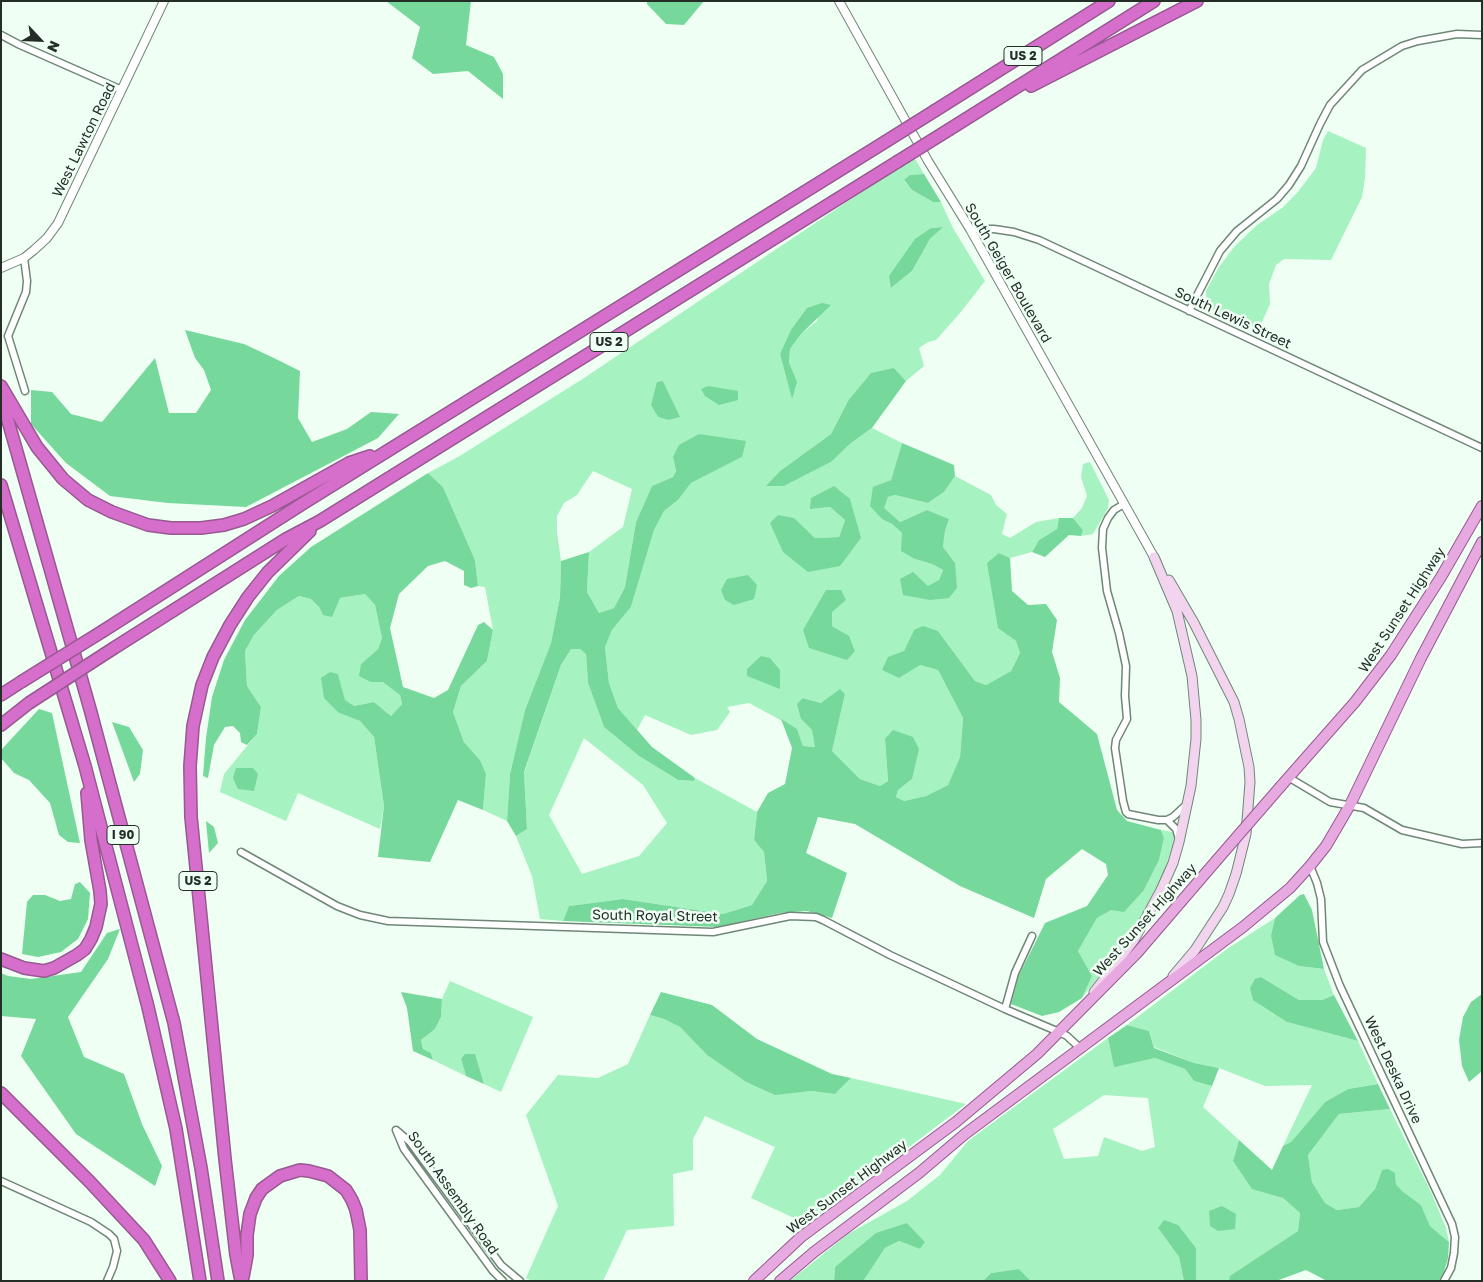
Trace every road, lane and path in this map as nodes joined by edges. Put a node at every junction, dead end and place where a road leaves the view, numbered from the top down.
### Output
1 (164, 1) edge
2 (839, 1) edge
3 (1109, 1) edge
4 (1154, 1) edge
5 (1197, 1) edge
6 (1, 35) edge
7 (1482, 35) edge
8 (122, 90) junction
9 (990, 104) junction
10 (970, 229) junction
11 (24, 258) junction
12 (1, 268) edge
13 (1189, 311) junction
14 (1, 386) edge
15 (25, 391) dead end
16 (1, 396) edge
17 (1482, 448) edge
18 (390, 449) junction
19 (1, 485) edge
20 (1124, 504) junction
21 (1482, 506) edge
22 (320, 521) junction
23 (1482, 542) edge
24 (1154, 556) junction
25 (1, 695) edge
26 (1, 725) edge
27 (85, 766) junction
28 (1288, 777) junction
29 (1188, 803) junction
30 (1350, 805) junction
31 (1167, 820) junction
32 (1179, 842) junction
33 (1482, 843) edge
34 (242, 852) dead end
35 (1310, 866) junction
36 (1032, 936) dead end
37 (1, 959) edge
38 (1166, 984) junction
39 (1005, 1009) junction
40 (1071, 1020) junction
41 (1060, 1032) junction
42 (1081, 1049) junction
43 (1, 1093) edge
44 (1, 1181) edge
45 (107, 1281) edge
46 (170, 1281) edge
47 (200, 1281) edge
48 (218, 1281) edge
49 (241, 1281) edge
50 (362, 1281) edge
51 (503, 1281) edge
52 (520, 1281) edge
53 (754, 1281) edge
54 (780, 1281) edge
55 (1444, 1281) edge

1 - 8 street, West Lawton Road
2 - 10 street, South Geiger Boulevard
3 - 18 highway, US 2, bridge
4 - 9 highway, US 2
5 - 9 highway
6 - 8 street
7 - 13 street
8 - 11 street, West Lawton Road
9 - 22 highway, US 2, bridge
10 - 13 street, South Lewis Street
10 - 20 street, South Geiger Boulevard
11 - 12 street, West Lawton Road
11 - 15 street
13 - 17 street, South Lewis Street
14 - 18 highway
16 - 48 highway, I 90
18 - 25 highway, US 2, bridge
19 - 27 highway, I 90
20 - 24 street, South Geiger Boulevard
20 - 31 street
21 - 28 main road, West Sunset Highway
22 - 26 highway, US 2, bridge
22 - 49 highway, US 2
23 - 30 main road
24 - 29 main road
24 - 38 main road
27 - 37 highway
27 - 47 highway, I 90
28 - 30 street
28 - 40 main road, West Sunset Highway, bridge
29 - 31 street
29 - 32 main road
30 - 33 street
30 - 35 main road
31 - 32 street
32 - 40 main road
34 - 39 street, South Royal Street
35 - 38 main road
35 - 55 street, West Deska Drive
36 - 39 street
38 - 42 main road
39 - 41 street, South Royal Street
40 - 41 main road, West Sunset Highway
41 - 42 street, South Royal Street
41 - 53 main road, West Sunset Highway
42 - 54 main road
43 - 46 highway
44 - 45 street
49 - 50 highway
51 - 52 street, South Assembly Road

